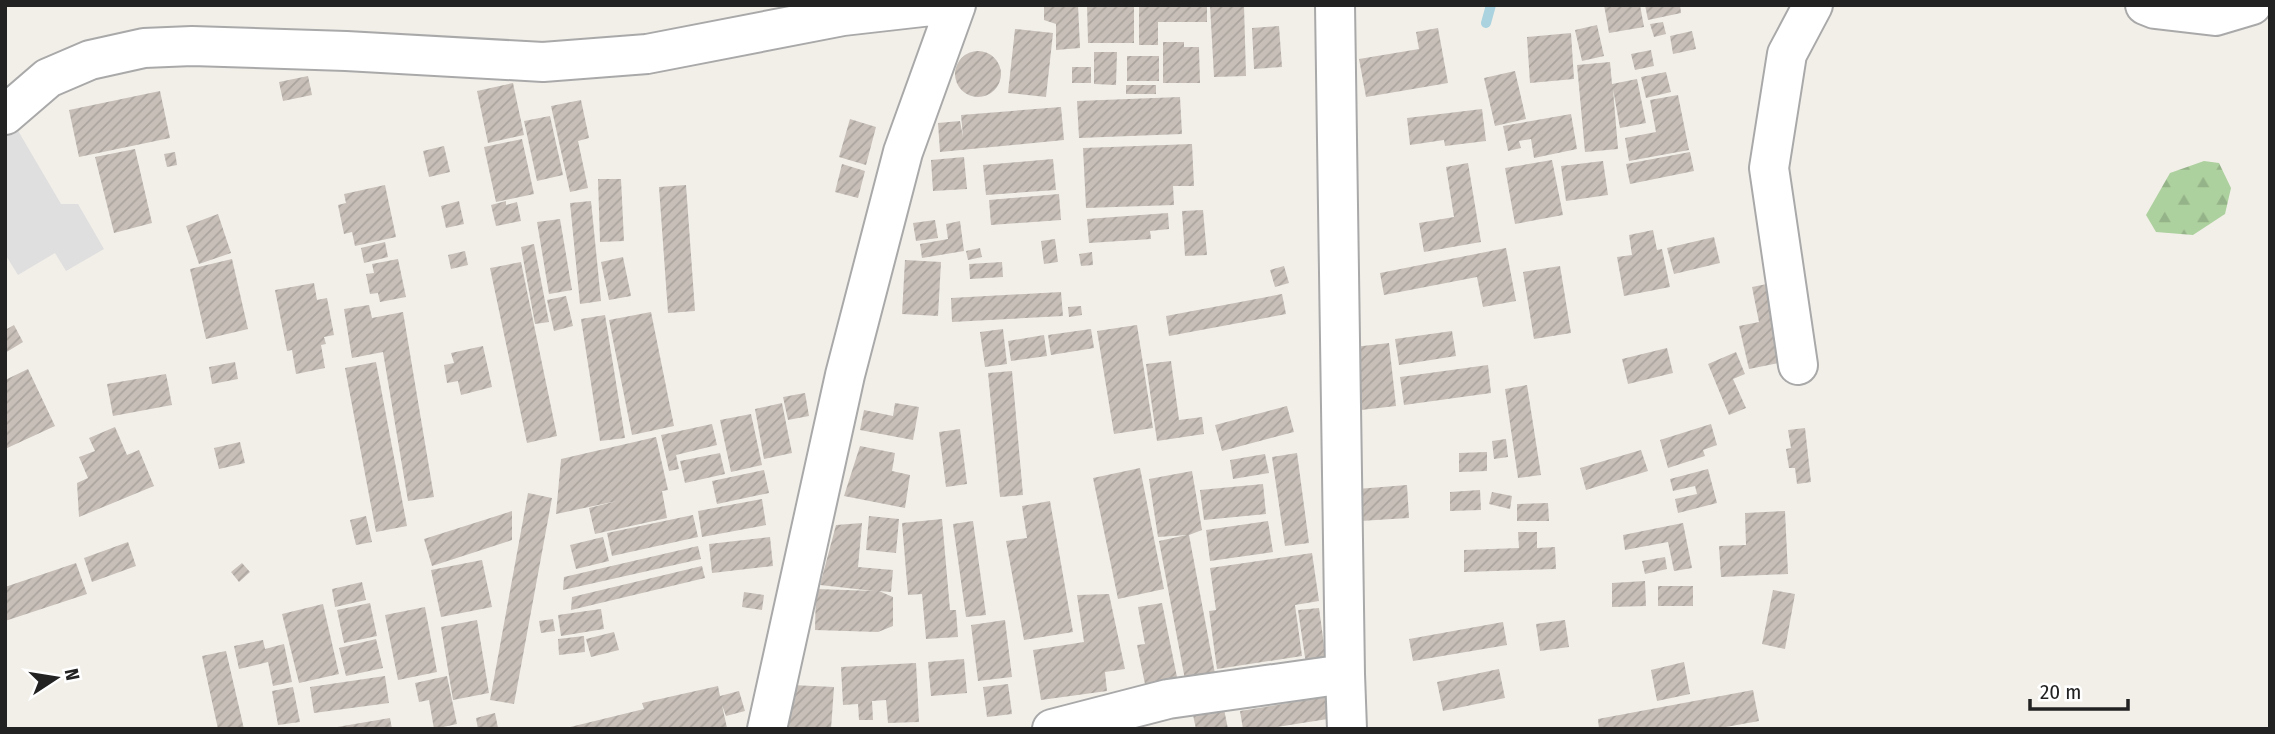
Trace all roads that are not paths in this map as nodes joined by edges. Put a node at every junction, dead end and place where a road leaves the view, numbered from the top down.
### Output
1 (940, 5) edge
2 (956, 5) edge
3 (1335, 5) edge
4 (1813, 5) edge
5 (2145, 5) edge
6 (2252, 5) edge
7 (5, 115) edge
8 (1798, 365) dead end
9 (1345, 674) junction
10 (766, 729) edge
11 (1052, 729) edge
12 (1347, 729) edge

1 - 7 street
2 - 10 street
3 - 9 street
4 - 8 street
5 - 6 street
9 - 11 street
9 - 12 street

